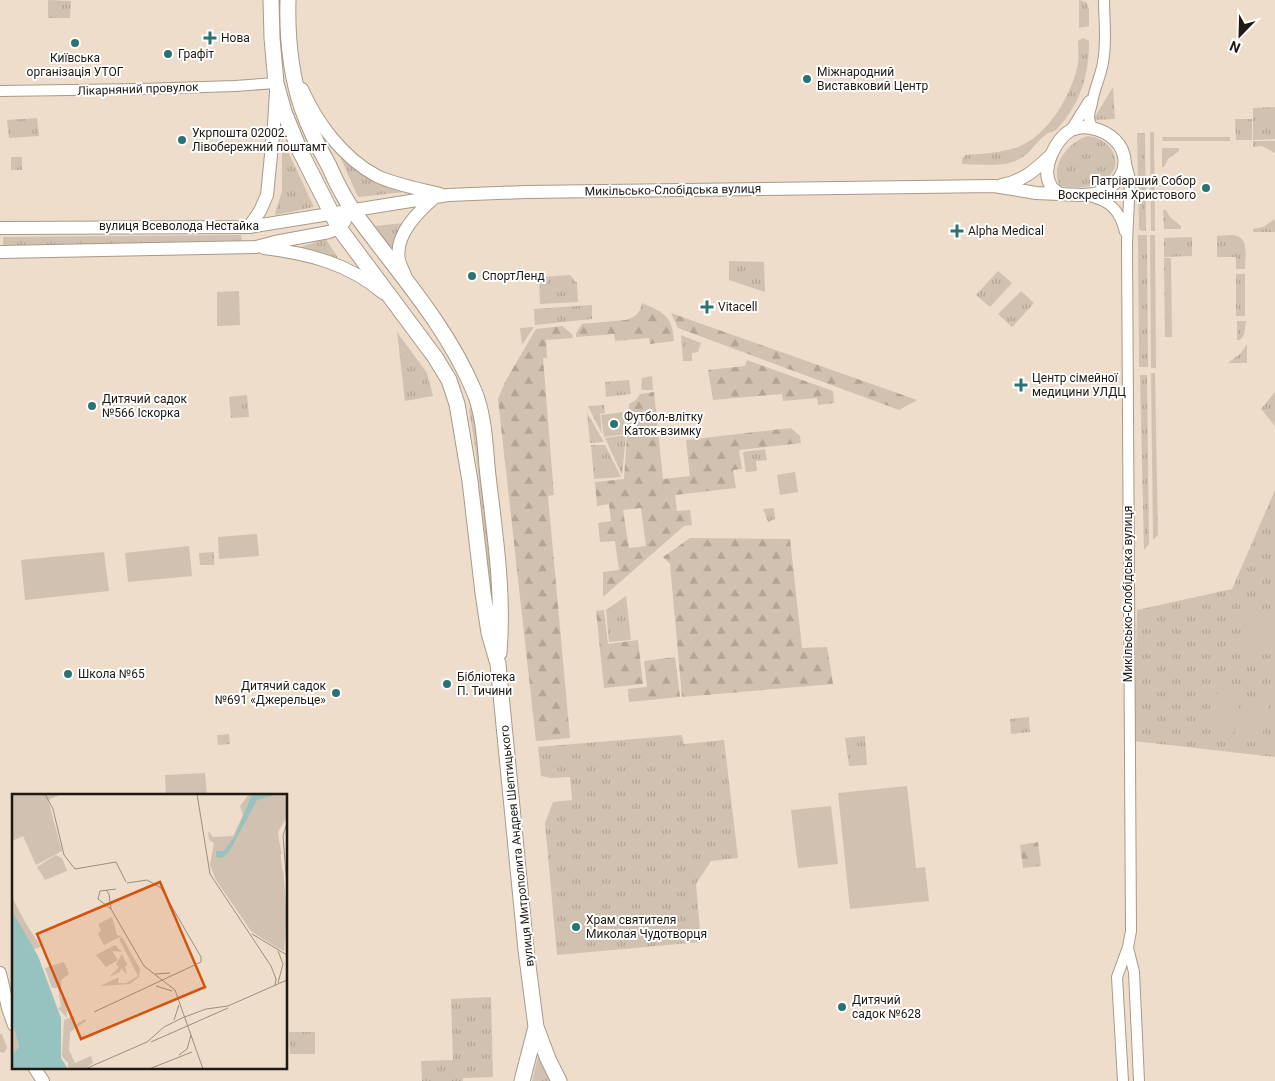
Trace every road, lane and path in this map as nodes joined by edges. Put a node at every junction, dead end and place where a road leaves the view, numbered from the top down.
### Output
1 (271, 0) edge
2 (288, 0) edge
3 (1104, 0) edge
4 (293, 71) junction
5 (276, 83) junction
6 (0, 91) edge
7 (1093, 94) junction
8 (1093, 128) junction
9 (1071, 130) junction
10 (1050, 156) junction
11 (1125, 160) junction
12 (994, 186) junction
13 (1059, 194) junction
14 (1085, 195) junction
15 (441, 196) junction
16 (354, 211) junction
17 (336, 221) junction
18 (248, 227) junction
19 (0, 228) edge
20 (1127, 242) junction
21 (256, 247) junction
22 (0, 252) edge
23 (409, 284) junction
24 (399, 307) junction
25 (498, 664) junction
26 (1128, 947) junction
27 (0, 973) edge
28 (12, 1019) edge
29 (536, 1027) junction
30 (35, 1068) edge
31 (43, 1081) edge
32 (522, 1081) edge
33 (559, 1081) edge
34 (1123, 1081) edge
35 (1139, 1081) edge

1 - 5 main road, вулиця Митрополита Андрея Шептицького
2 - 4 main road, вулиця Митрополита Андрея Шептицького
3 - 7 street
4 - 15 street
4 - 16 main road, вулиця Митрополита Андрея Шептицького
5 - 6 street, Лікарняний провулок
5 - 17 main road, вулиця Митрополита Андрея Шептицького
5 - 18 street
7 - 8 street
7 - 9 street
8 - 9 street
8 - 11 street
9 - 10 street
10 - 12 street, Микільсько-Слобідська вулиця
10 - 13 street
11 - 14 street
11 - 20 street, Микільсько-Слобідська вулиця
12 - 13 street, Микільсько-Слобідська вулиця
12 - 15 street, Микільсько-Слобідська вулиця
13 - 14 street
14 - 20 street, Микільсько-Слобідська вулиця
15 - 16 street, Микільсько-Слобідська вулиця
15 - 23 street
16 - 17 street, вулиця Всеволода Нестайка
16 - 23 main road, вулиця Митрополита Андрея Шептицького
17 - 18 street, вулиця Всеволода Нестайка
17 - 21 street, вулиця Всеволода Нестайка
17 - 24 main road, вулиця Митрополита Андрея Шептицького
18 - 19 street, вулиця Всеволода Нестайка
20 - 26 street, Микільсько-Слобідська вулиця
21 - 22 street, вулиця Всеволода Нестайка
21 - 24 street
23 - 25 main road, вулиця Митрополита Андрея Шептицького
24 - 25 main road, вулиця Митрополита Андрея Шептицького
25 - 29 main road, вулиця Митрополита Андрея Шептицького
26 - 34 street, Микільсько-Слобідська вулиця
26 - 35 street, Микільсько-Слобідська вулиця
27 - 28 street
29 - 32 main road, вулиця Митрополита Андрея Шептицького
29 - 33 main road, вулиця Митрополита Андрея Шептицького
30 - 31 street

